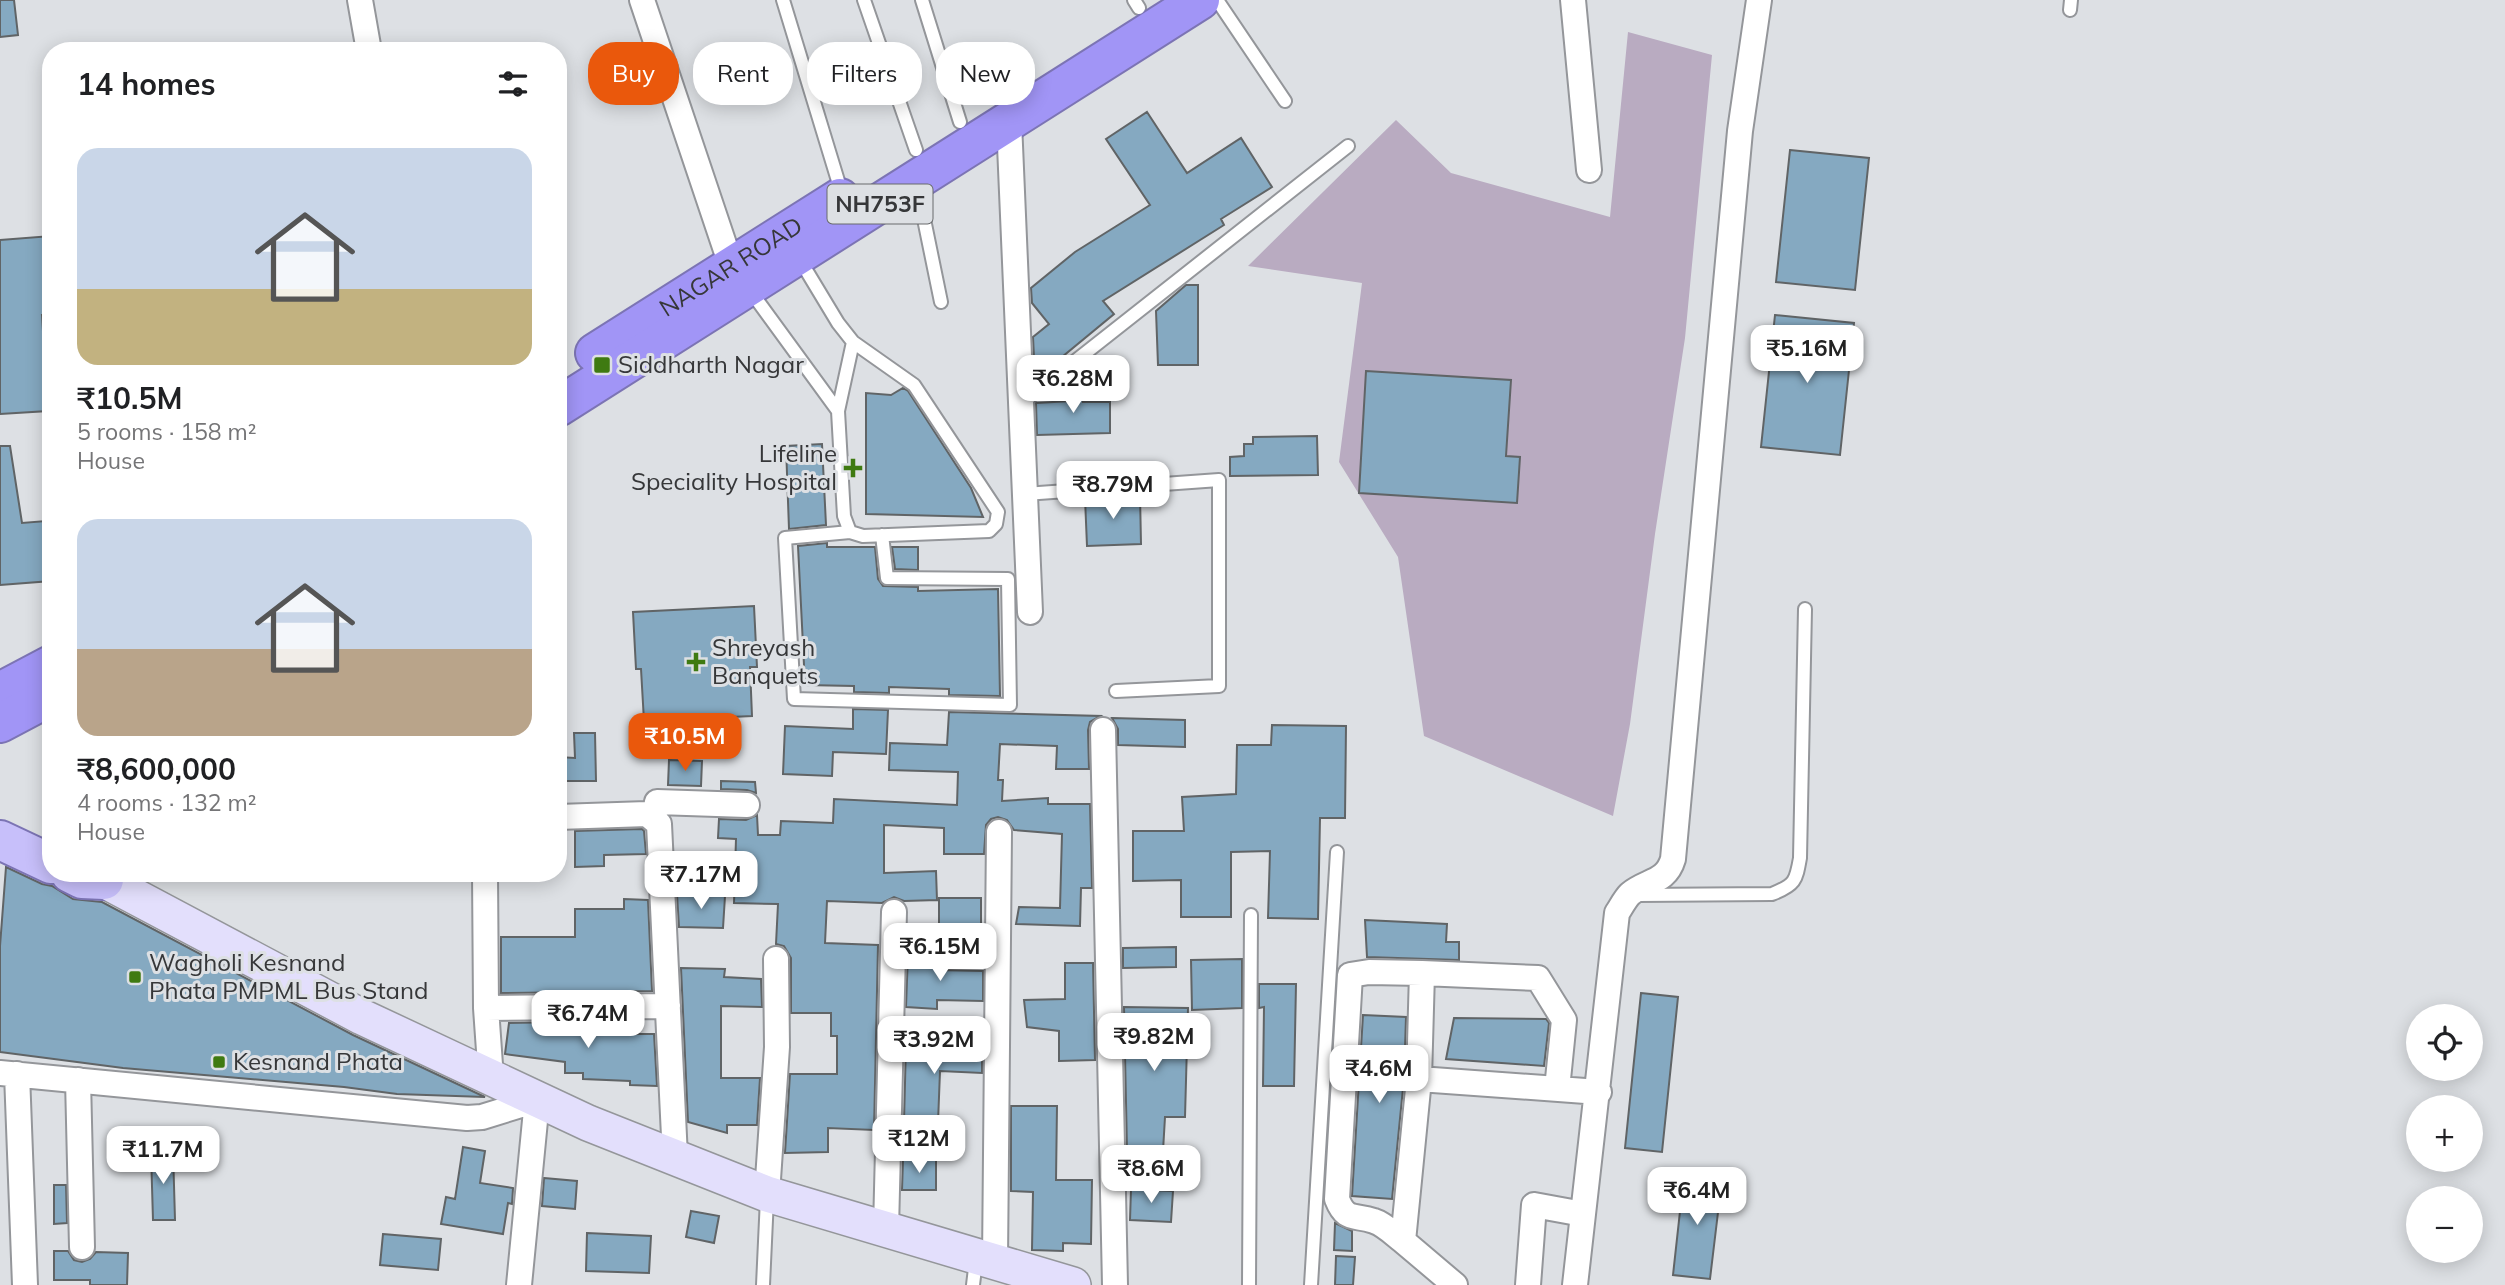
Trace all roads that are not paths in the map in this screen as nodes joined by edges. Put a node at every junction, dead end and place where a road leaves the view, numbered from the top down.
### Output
1 (359, 0) edge
2 (642, 0) edge
3 (783, 0) edge
4 (864, 0) edge
5 (922, 0) edge
6 (1200, 0) edge
7 (1217, 0) edge
8 (1573, 0) edge
9 (1759, 0) edge
10 (1142, 3) edge
11 (367, 42) edge
12 (1285, 101) dead end
13 (960, 122) junction
14 (1009, 122) junction
15 (1348, 146) dead end
16 (916, 166) junction
17 (1589, 170) dead end
18 (843, 196) junction
19 (798, 257) junction
20 (739, 276) junction
21 (941, 302) dead end
22 (697, 304) junction
23 (853, 342) junction
24 (567, 371) edge
25 (567, 400) edge
26 (1021, 403) junction
27 (838, 411) junction
28 (1025, 494) junction
29 (850, 532) junction
30 (882, 535) junction
31 (1805, 609) dead end
32 (1030, 612) dead end
33 (42, 670) edge
34 (1116, 691) dead end
35 (0, 692) edge
36 (42, 701) edge
37 (0, 723) edge
38 (1103, 730) dead end
39 (747, 805) dead end
40 (0, 816) edge
41 (567, 817) edge
42 (654, 818) junction
43 (999, 832) dead end
44 (42, 836) edge
45 (0, 840) edge
46 (1337, 852) dead end
47 (42, 860) edge
48 (104, 882) edge
49 (485, 882) edge
50 (1628, 895) junction
51 (894, 912) dead end
52 (1251, 915) dead end
53 (776, 959) dead end
54 (1422, 973) junction
55 (668, 1006) junction
56 (486, 1008) junction
57 (8, 1073) edge
58 (491, 1079) junction
59 (1419, 1079) junction
60 (78, 1080) junction
61 (1557, 1089) junction
62 (1599, 1092) junction
63 (537, 1100) junction
64 (674, 1157) junction
65 (767, 1194) junction
66 (1583, 1213) junction
67 (887, 1229) junction
68 (1403, 1241) junction
69 (82, 1247) dead end
70 (981, 1267) edge
71 (1063, 1283) edge
72 (25, 1285) edge
73 (519, 1285) edge
74 (763, 1285) edge
75 (1115, 1285) edge
76 (1249, 1285) edge
77 (1311, 1285) edge
78 (1455, 1285) edge
79 (1528, 1285) edge
80 (1575, 1285) edge

1 - 11 street
2 - 20 street
3 - 18 lane
4 - 16 lane
5 - 13 lane
6 - 14 highway, NAGAR ROAD / NH753F
7 - 12 lane
8 - 17 street
9 - 50 street
10 - 13 highway, NAGAR ROAD / NH753F
13 - 16 highway, NAGAR ROAD / NH753F
14 - 16 highway, NAGAR ROAD / NH753F
14 - 26 street
15 - 26 lane
16 - 18 highway, NAGAR ROAD / NH753F
16 - 19 highway, NAGAR ROAD / NH753F
16 - 21 lane
18 - 20 highway, NAGAR ROAD / NH753F
19 - 20 highway, NAGAR ROAD / NH753F
19 - 23 lane
20 - 22 highway, NAGAR ROAD / NH753F
20 - 27 lane
22 - 24 highway, NAGAR ROAD / NH753F
22 - 25 highway, NAGAR ROAD / NH753F
23 - 27 lane
23 - 30 lane
26 - 28 street
27 - 29 lane
28 - 32 street
28 - 34 lane
29 - 30 lane
29 - 30 lane
31 - 50 lane
33 - 35 highway
36 - 37 highway
38 - 75 street
39 - 42 street
40 - 44 main road
41 - 42 street
42 - 55 street
43 - 70 street
45 - 47 main road
46 - 77 lane
48 - 58 main road
49 - 56 street
50 - 62 street
51 - 67 street
52 - 76 lane
53 - 65 street
54 - 59 street
54 - 61 street
54 - 68 street
55 - 56 street
55 - 64 street
56 - 58 street
57 - 60 street
57 - 72 street
58 - 63 main road
59 - 61 street
59 - 68 street
60 - 63 street
60 - 69 street
61 - 62 street
62 - 66 street
63 - 64 main road
63 - 73 street
64 - 65 main road
65 - 67 main road
65 - 74 lane
66 - 79 street
66 - 80 street
67 - 70 main road
68 - 78 street
70 - 71 main road

